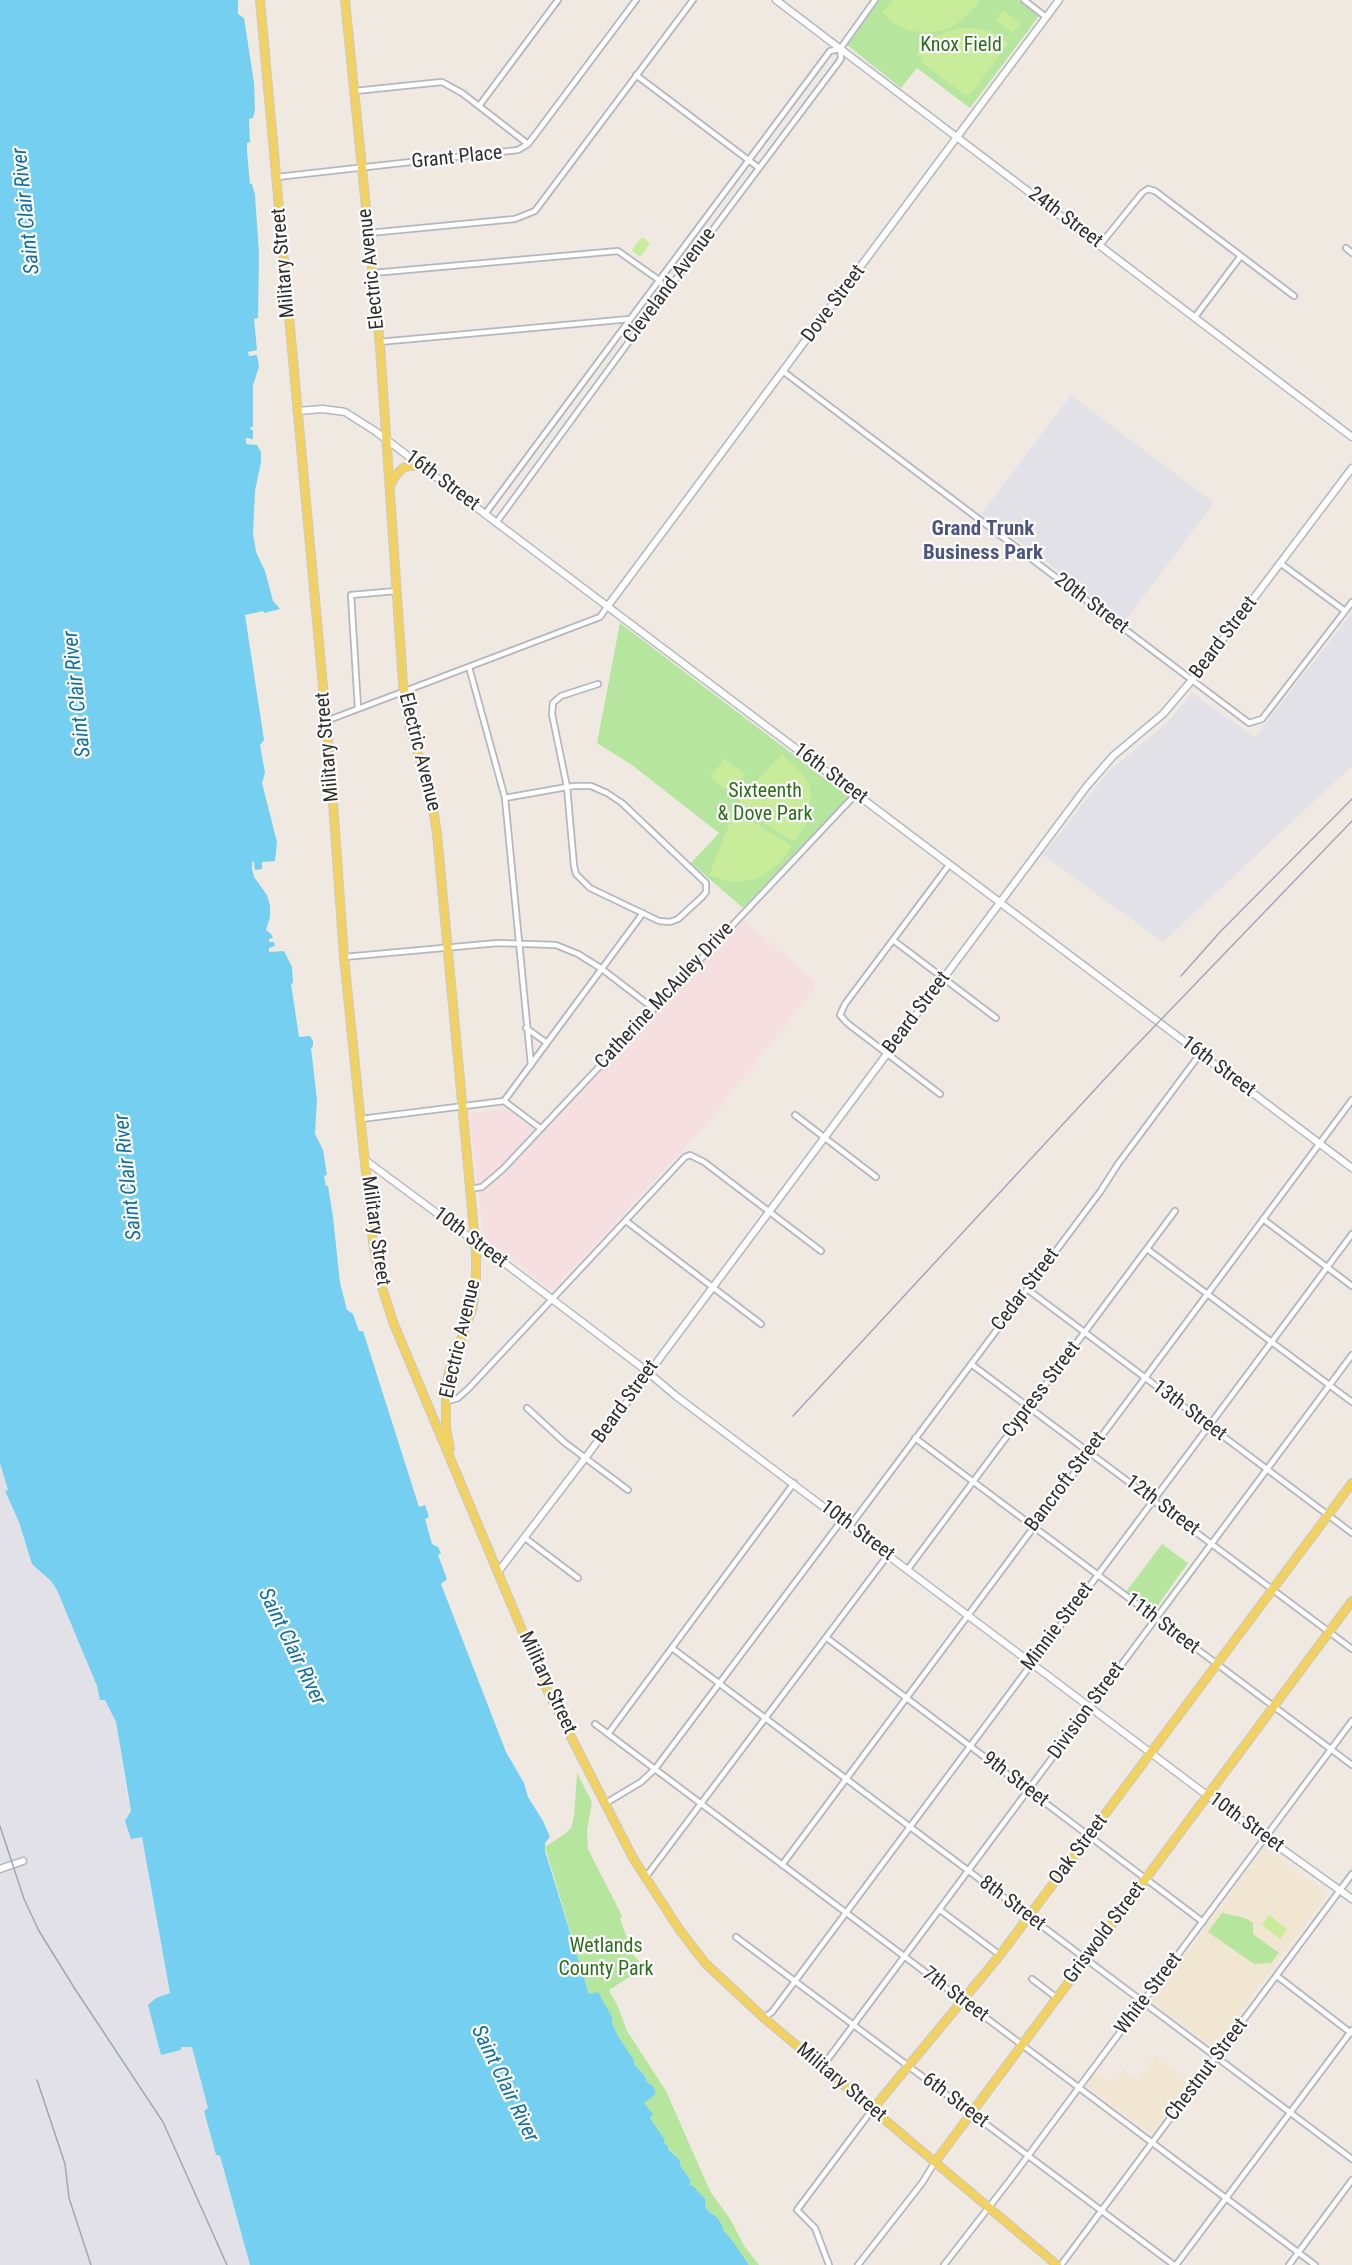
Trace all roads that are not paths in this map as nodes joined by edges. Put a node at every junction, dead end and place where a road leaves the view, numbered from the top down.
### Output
1 (260, 0) edge
2 (345, 0) edge
3 (558, 0) edge
4 (636, 0) edge
5 (693, 0) edge
6 (776, 0) edge
7 (875, 0) edge
8 (1024, 0) edge
9 (1059, 0) edge
10 (1046, 17) junction
11 (840, 49) junction
12 (636, 75) junction
13 (355, 91) junction
14 (479, 106) junction
15 (958, 137) junction
16 (528, 144) junction
17 (748, 160) junction
18 (362, 168) junction
19 (759, 168) junction
20 (277, 177) junction
21 (369, 233) junction
22 (1101, 245) junction
23 (1346, 248) dead end
24 (1352, 253) edge
25 (1240, 257) junction
26 (373, 273) junction
27 (659, 280) junction
28 (666, 292) junction
29 (1294, 296) dead end
30 (1195, 317) junction
31 (630, 319) junction
32 (379, 342) junction
33 (783, 372) junction
34 (297, 411) junction
35 (1352, 437) edge
36 (387, 440) junction
37 (424, 466) junction
38 (1352, 468) edge
39 (389, 487) junction
40 (485, 514) junction
41 (496, 523) junction
42 (1280, 563) junction
43 (396, 591) junction
44 (1352, 602) edge
45 (607, 607) junction
46 (1345, 611) junction
47 (469, 667) junction
48 (1192, 680) junction
49 (598, 684) dead end
50 (404, 691) junction
51 (358, 708) junction
52 (326, 721) junction
53 (567, 787) junction
54 (856, 794) junction
55 (505, 798) junction
56 (949, 865) junction
57 (999, 902) junction
58 (643, 913) junction
59 (893, 940) junction
60 (518, 944) junction
61 (447, 948) junction
62 (344, 957) junction
63 (602, 969) junction
64 (942, 978) junction
65 (654, 1009) junction
66 (996, 1018) dead end
67 (526, 1028) junction
68 (547, 1043) junction
69 (887, 1053) junction
70 (1200, 1054) junction
71 (531, 1065) junction
72 (940, 1094) dead end
73 (1352, 1100) edge
74 (504, 1101) junction
75 (463, 1108) junction
76 (795, 1115) dead end
77 (361, 1119) junction
78 (540, 1128) junction
79 (824, 1137) junction
80 (1319, 1144) junction
81 (365, 1160) junction
82 (1352, 1168) edge
83 (876, 1177) dead end
84 (469, 1189) junction
85 (768, 1211) junction
86 (1175, 1212) dead end
87 (1263, 1219) junction
88 (626, 1221) junction
89 (1352, 1234) edge
90 (475, 1242) junction
91 (1147, 1249) junction
92 (821, 1251) dead end
93 (1328, 1267) junction
94 (712, 1286) junction
95 (1352, 1286) edge
96 (1027, 1289) junction
97 (1207, 1294) junction
98 (552, 1300) junction
99 (761, 1324) dead end
100 (1085, 1332) junction
101 (1271, 1341) junction
102 (1352, 1355) edge
103 (971, 1364) junction
104 (648, 1373) junction
105 (1144, 1377) junction
106 (1329, 1385) junction
107 (424, 1401) junction
108 (1352, 1402) edge
109 (445, 1404) junction
110 (1029, 1407) junction
111 (527, 1408) dead end
112 (1209, 1425) junction
113 (915, 1438) junction
114 (1089, 1452) junction
115 (585, 1458) junction
116 (453, 1463) junction
117 (1267, 1469) junction
118 (973, 1482) junction
119 (794, 1483) junction
120 (1352, 1484) edge
121 (628, 1490) dead end
122 (1153, 1500) junction
123 (1329, 1515) junction
124 (842, 1520) junction
125 (850, 1526) junction
126 (1033, 1527) junction
127 (1352, 1533) edge
128 (525, 1538) junction
129 (1211, 1544) junction
130 (888, 1555) junction
131 (908, 1569) junction
132 (498, 1572) junction
133 (1097, 1575) junction
134 (578, 1578) dead end
135 (1273, 1590) junction
136 (1352, 1601) edge
137 (968, 1614) junction
138 (1155, 1619) junction
139 (1329, 1633) junction
140 (827, 1638) junction
141 (672, 1648) junction
142 (1352, 1649) edge
143 (1032, 1662) junction
144 (1217, 1665) junction
145 (719, 1684) junction
146 (906, 1698) junction
147 (1090, 1706) junction
148 (1273, 1707) junction
149 (766, 1719) junction
150 (1352, 1721) edge
151 (595, 1724) dead end
152 (608, 1734) junction
153 (970, 1746) junction
154 (1331, 1749) junction
155 (1152, 1753) junction
156 (1352, 1765) edge
157 (655, 1769) junction
158 (846, 1779) junction
159 (1029, 1790) junction
160 (1208, 1796) junction
161 (606, 1803) junction
162 (702, 1805) junction
163 (909, 1827) junction
164 (1090, 1836) junction
165 (1266, 1837) junction
166 (23, 1861) dead end
167 (782, 1865) junction
168 (0, 1869) edge
169 (969, 1871) junction
170 (1352, 1874) edge
171 (645, 1878) junction
172 (1146, 1879) junction
173 (1340, 1890) junction
174 (1352, 1899) edge
175 (940, 1910) junction
176 (845, 1912) junction
177 (1029, 1917) junction
178 (1203, 1922) junction
179 (736, 1937) dead end
180 (1000, 1955) junction
181 (904, 1957) junction
182 (1086, 1960) junction
183 (1277, 1976) junction
184 (1032, 1979) dead end
185 (795, 1981) junction
186 (1057, 1998) junction
187 (964, 2001) junction
188 (1143, 2002) junction
189 (764, 2018) junction
190 (853, 2025) junction
191 (1351, 2032) edge
192 (1022, 2045) junction
193 (1216, 2057) junction
194 (822, 2067) junction
195 (909, 2067) junction
196 (1079, 2088) junction
197 (873, 2110) junction
198 (971, 2113) junction
199 (1290, 2113) junction
200 (1152, 2143) junction
201 (1028, 2156) junction
202 (1352, 2159) edge
203 (935, 2162) junction
204 (1352, 2180) edge
205 (1226, 2198) junction
206 (989, 2208) junction
207 (1101, 2211) junction
208 (1298, 2252) junction
209 (829, 2265) edge
210 (858, 2265) edge
211 (944, 2265) edge
212 (1057, 2265) edge
213 (1061, 2265) edge
214 (1175, 2265) edge
215 (1289, 2265) edge
216 (1316, 2265) edge

1 - 20 main road, Military Street
2 - 13 main road, Electric Avenue
3 - 14 street
4 - 16 street, Grant Place
5 - 12 street
6 - 11 street, 24th Street
7 - 11 street, Cleveland Avenue
8 - 10 street
9 - 10 street, Dove Street
10 - 15 street, Dove Street
11 - 15 street, 24th Street
11 - 17 street, Cleveland Avenue
11 - 19 street, Cleveland Avenue
12 - 17 street
12 - 21 street
13 - 14 street
13 - 18 main road, Electric Avenue
14 - 16 street
15 - 22 street, 24th Street
15 - 33 street, Dove Street
16 - 18 street, Grant Place
17 - 19 street
17 - 27 street, Cleveland Avenue
18 - 20 street, Grant Place
18 - 21 main road, Electric Avenue
19 - 28 street, Cleveland Avenue
20 - 34 main road, Military Street
21 - 26 main road, Electric Avenue
22 - 25 street
22 - 30 street, 24th Street
23 - 24 street
25 - 29 street
25 - 30 street
26 - 27 street
26 - 32 main road, Electric Avenue
27 - 28 street
27 - 31 street, Cleveland Avenue
28 - 41 street, Cleveland Avenue
30 - 35 street, 24th Street
31 - 32 street
31 - 40 street, Cleveland Avenue
32 - 36 main road, Electric Avenue
33 - 45 street, Dove Street
33 - 48 street, 20th Street
34 - 36 street, 16th Street
34 - 52 main road, Military Street
36 - 37 street, 16th Street
36 - 39 main road, Electric Avenue
37 - 39 main road
37 - 40 street, 16th Street
38 - 42 street, Beard Street
39 - 43 main road, Electric Avenue
40 - 41 street, 16th Street
41 - 45 street, 16th Street
42 - 46 street
42 - 48 street, Beard Street
43 - 50 main road, Electric Avenue
43 - 51 street
44 - 46 street
45 - 47 street
45 - 54 street, 16th Street
46 - 48 street, 20th Street
47 - 50 street
47 - 55 street
48 - 57 street, Beard Street
49 - 53 street
50 - 51 street
50 - 61 main road, Electric Avenue
51 - 52 street
52 - 62 main road, Military Street
53 - 55 street
53 - 58 street
53 - 58 street
54 - 56 street, 16th Street
54 - 65 street, Catherine McAuley Drive
55 - 60 street
56 - 57 street, 16th Street
56 - 59 street
57 - 64 street, Beard Street
57 - 70 street, 16th Street
58 - 63 street
59 - 64 street
59 - 69 street
60 - 61 street
60 - 63 street
60 - 67 street
61 - 62 street
61 - 75 main road, Electric Avenue
62 - 77 main road, Military Street
63 - 65 street
63 - 68 street
64 - 66 street
64 - 69 street, Beard Street
65 - 78 street, Catherine McAuley Drive
67 - 68 street
67 - 71 street
68 - 71 street
69 - 72 street
69 - 79 street, Beard Street
70 - 80 street, 16th Street
70 - 96 street, Cedar Street
71 - 74 street
73 - 80 street, Bancroft Street
74 - 75 street
74 - 78 street
75 - 77 street
75 - 84 main road, Electric Avenue
76 - 79 street
77 - 81 main road, Military Street
78 - 84 street, Catherine McAuley Drive
79 - 83 street
79 - 85 street, Beard Street
80 - 82 street, 16th Street
80 - 87 street, Bancroft Street
81 - 90 street, 10th Street
81 - 107 main road, Military Street
84 - 90 main road, Electric Avenue
85 - 88 street
85 - 92 street
85 - 94 street, Beard Street
86 - 91 street, Cypress Street
87 - 93 street
87 - 97 street, Bancroft Street
88 - 94 street
88 - 98 street
89 - 93 street, Minnie Street
90 - 98 street, 10th Street
90 - 109 main road, Electric Avenue
91 - 97 street
91 - 100 street, Cypress Street
93 - 95 street
93 - 101 street, Minnie Street
94 - 99 street
94 - 104 street, Beard Street
96 - 100 street, 13th Street
96 - 103 street, Cedar Street
97 - 101 street
97 - 105 street, Bancroft Street
98 - 104 street, 10th Street
98 - 109 street
100 - 105 street, 13th Street
100 - 110 street, Cypress Street
101 - 106 street
101 - 112 street, Minnie Street
102 - 106 street, Division Street
103 - 110 street, 12th Street
103 - 113 street, Cedar Street
104 - 115 street, Beard Street
104 - 119 street, 10th Street
105 - 112 street, 13th Street
105 - 114 street, Bancroft Street
106 - 108 street
106 - 117 street, Division Street
107 - 109 main road
107 - 116 main road, Military Street
109 - 116 main road, Electric Avenue
110 - 114 street, 12th Street
110 - 118 street, Cypress Street
111 - 115 street
112 - 117 street, 13th Street
112 - 122 street, Minnie Street
113 - 118 street, 11th Street
113 - 125 street, Cedar Street
114 - 122 street, 12th Street
114 - 126 street, Bancroft Street
115 - 121 street
115 - 128 street, Beard Street
116 - 132 main road, Military Street
117 - 123 street, 13th Street
117 - 129 street, Division Street
118 - 126 street, 11th Street
118 - 131 street, Cypress Street
119 - 124 street, 10th Street
119 - 141 street
120 - 123 main road, Oak Street
122 - 129 street, 12th Street
122 - 133 street, Minnie Street
123 - 127 street, 13th Street
123 - 135 main road, Oak Street
124 - 125 street, 10th Street
124 - 145 street
125 - 130 street, 10th Street
126 - 133 street, 11th Street
126 - 137 street, Bancroft Street
128 - 132 street, Beard Street
128 - 134 street
129 - 135 street, 12th Street
129 - 138 street, Division Street
130 - 131 street, 10th Street
130 - 140 street
131 - 137 street, 10th Street
132 - 161 main road, Military Street
133 - 138 street, 11th Street
133 - 143 street, Minnie Street
135 - 139 street, 12th Street
135 - 144 main road, Oak Street
136 - 139 main road, Griswold Street
137 - 143 street, 10th Street
137 - 146 street, Bancroft Street
138 - 144 street, 11th Street
138 - 147 street, Division Street
139 - 142 street, 12th Street
139 - 148 main road, Griswold Street
140 - 146 street, 9th Street
140 - 149 street
141 - 145 street, 8th Street
141 - 152 street
143 - 147 street, 10th Street
143 - 153 street, Minnie Street
144 - 148 street, 11th Street
144 - 155 main road, Oak Street
145 - 149 street, 8th Street
145 - 157 street
146 - 153 street, 9th Street
146 - 158 street, Bancroft Street
147 - 155 street, 10th Street
147 - 159 street, Division Street
148 - 154 street, 11th Street
148 - 160 main road, Griswold Street
149 - 158 street, 8th Street
149 - 162 street
150 - 154 street, White Street
151 - 152 street, 7th Street
152 - 157 street, 7th Street
153 - 159 street, 9th Street
153 - 163 street, Minnie Street
154 - 156 street, 11th Street
154 - 165 street, White Street
155 - 160 street, 10th Street
155 - 164 main road, Oak Street
157 - 161 street
157 - 162 street, 7th Street
158 - 163 street, 8th Street
158 - 167 street, Bancroft Street
159 - 164 street, 9th Street
159 - 169 street, Division Street
160 - 165 street, 10th Street
160 - 172 main road, Griswold Street
161 - 171 main road, Military Street
162 - 167 street, 7th Street
162 - 171 street
163 - 169 street, 8th Street
163 - 176 street, Minnie Street
164 - 172 street, 9th Street
164 - 177 main road, Oak Street
165 - 173 street, 10th Street
165 - 178 street, White Street
166 - 168 street
167 - 176 street, 7th Street
169 - 175 street, Division Street
169 - 177 street, 8th Street
170 - 173 street, Chestnut Street
171 - 189 main road, Military Street
172 - 178 street, 9th Street
172 - 182 main road, Griswold Street
173 - 174 street, 10th Street
173 - 183 street, Chestnut Street
175 - 180 street
175 - 181 street, Division Street
176 - 181 street, 7th Street
176 - 185 street, Minnie Street
177 - 180 main road, Oak Street
177 - 182 street, 8th Street
178 - 188 street, White Street
179 - 185 street, 6th Street
180 - 187 main road, Oak Street
181 - 187 street, 7th Street
181 - 190 street, Division Street
182 - 186 main road, Griswold Street
182 - 188 street, 8th Street
183 - 191 street
183 - 193 street, Chestnut Street
184 - 186 street
185 - 189 street, Minnie Street
185 - 190 street, 6th Street
186 - 192 main road, Griswold Street
187 - 192 street, 7th Street
187 - 195 main road, Oak Street
188 - 193 street, 8th Street
188 - 196 street, White Street
189 - 194 main road, Military Street
190 - 194 street, Division Street
190 - 195 street, 6th Street
191 - 199 street
192 - 196 street, 7th Street
192 - 198 main road, Griswold Street
193 - 199 street, 8th Street
193 - 200 street, Chestnut Street
194 - 197 main road, Military Street
195 - 197 main road, Oak Street
195 - 198 street, 6th Street
196 - 200 street, 7th Street
196 - 201 street, White Street
197 - 203 main road, Military Street
197 - 209 street, Oak Street
198 - 201 street, 6th Street
198 - 203 main road, Griswold Street
199 - 202 street, 8th Street
199 - 205 street
200 - 205 street, 7th Street
200 - 207 street, Chestnut Street
201 - 206 street, White Street
201 - 207 street, 6th Street
203 - 206 main road, Military Street
203 - 210 street, Griswold Street
204 - 208 street
205 - 208 street, 7th Street
205 - 214 street
206 - 211 street, White Street
206 - 212 main road, Military Street
207 - 213 street, Chestnut Street
207 - 214 street, 6th Street
208 - 215 street
208 - 216 street, 7th Street

